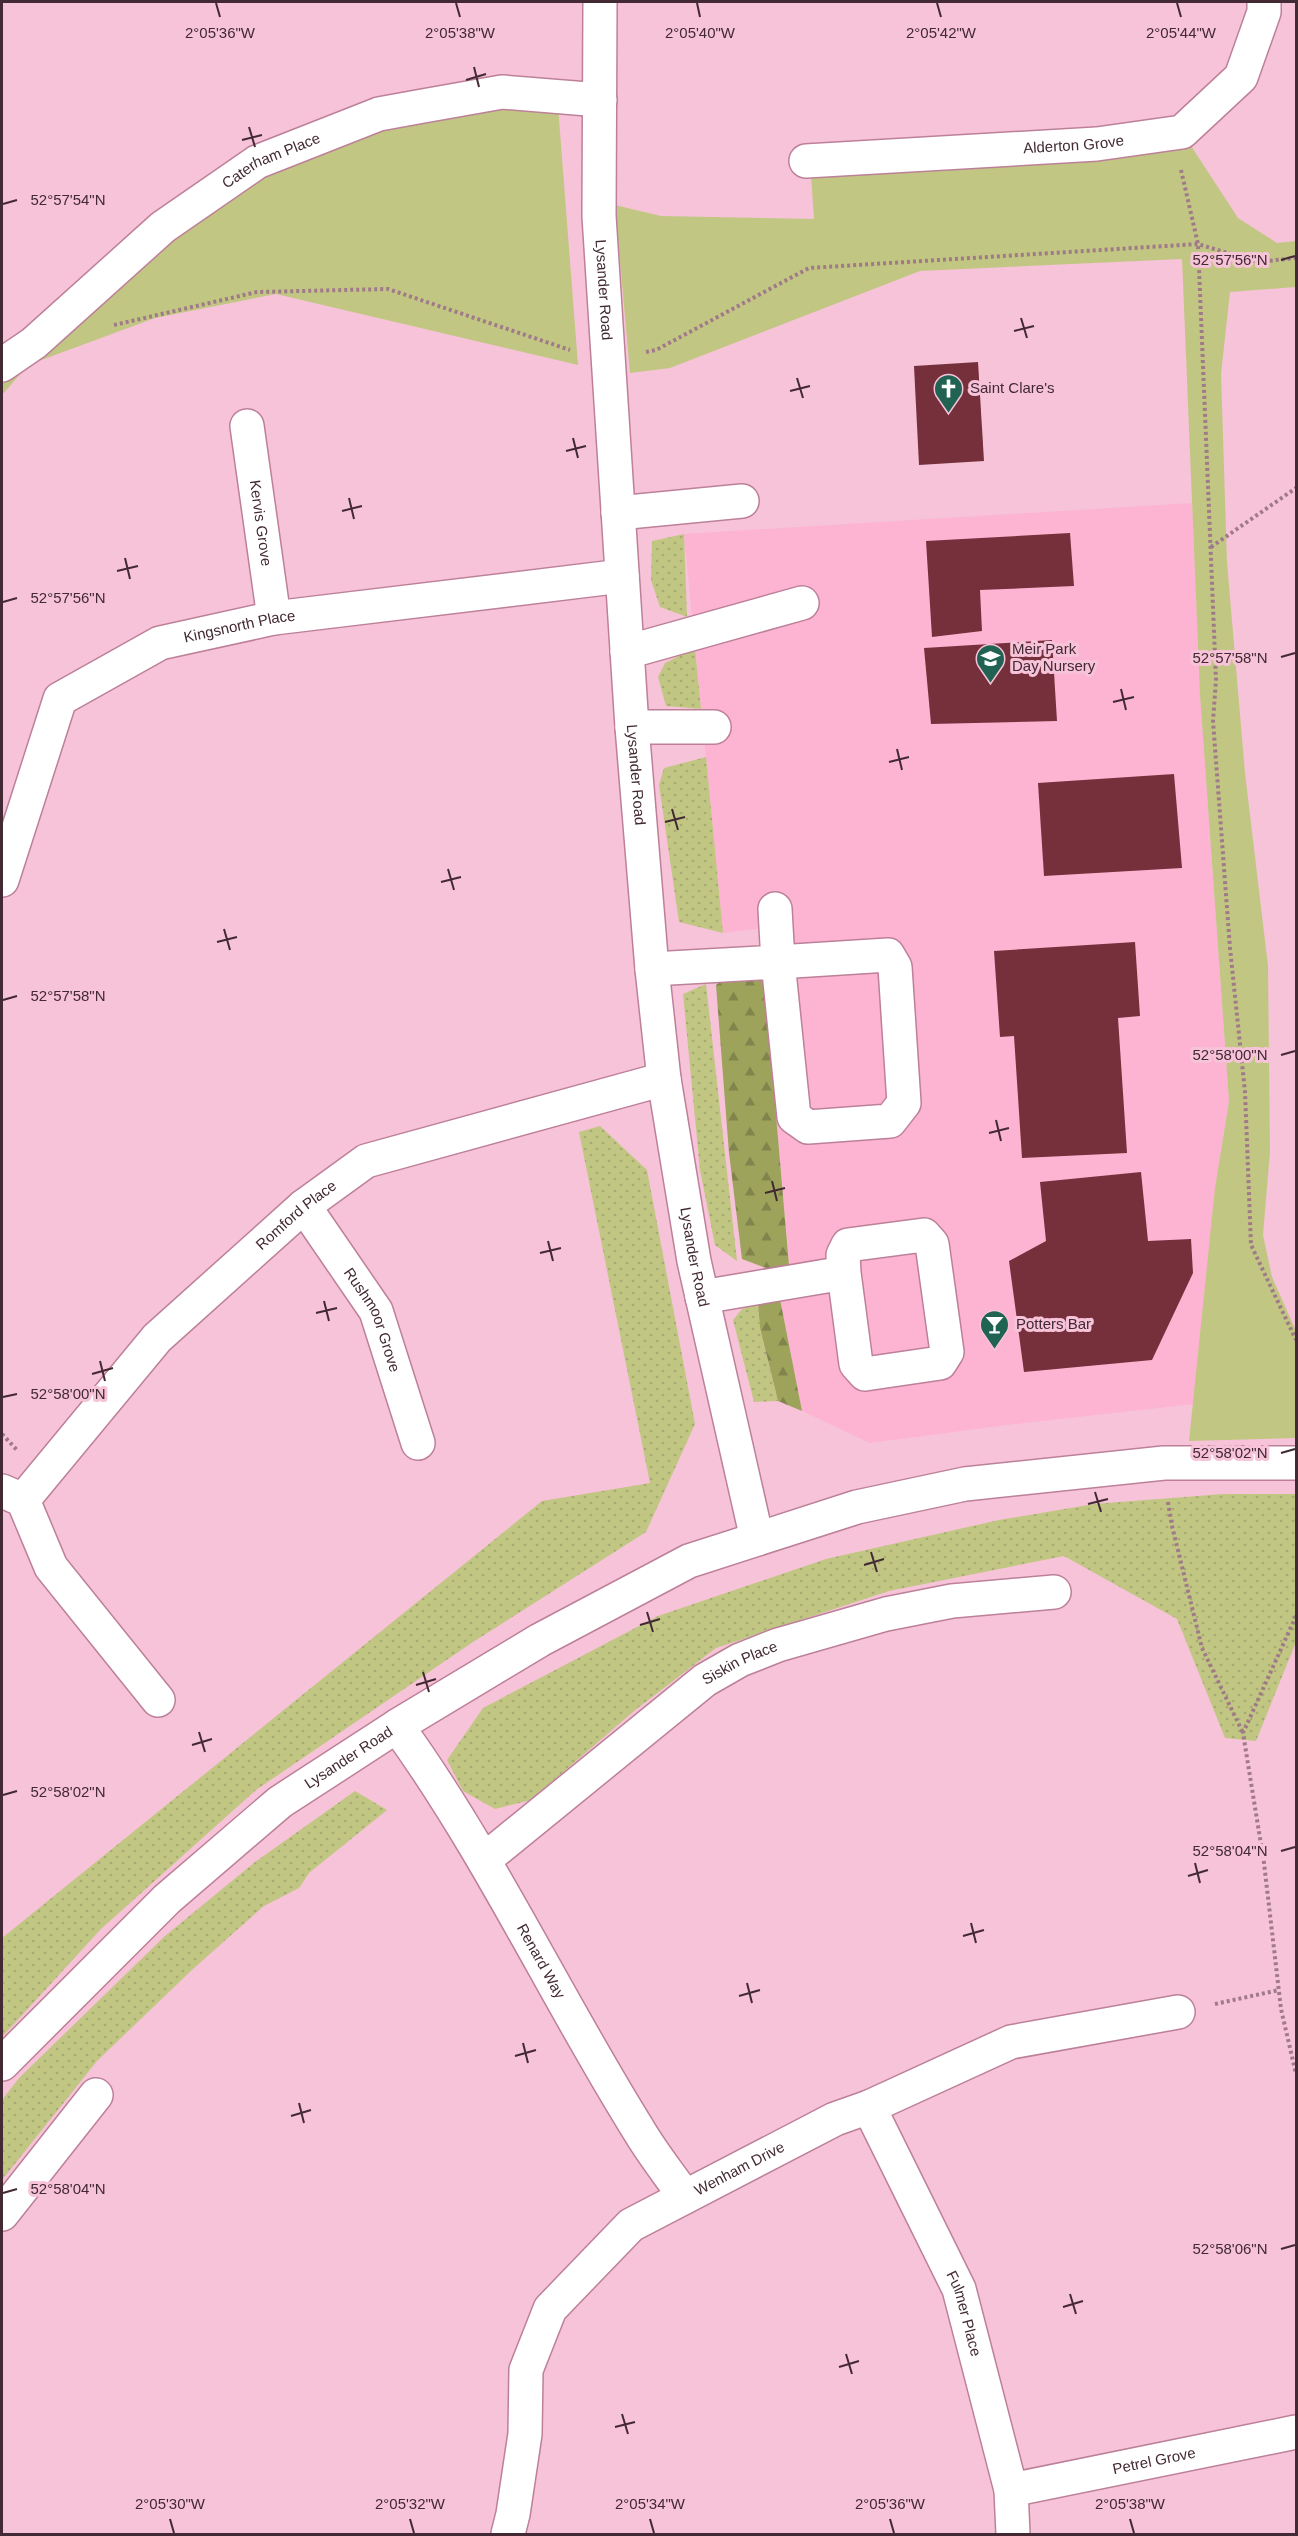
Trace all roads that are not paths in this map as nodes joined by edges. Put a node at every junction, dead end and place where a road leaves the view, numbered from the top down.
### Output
1 (600, 2) edge
2 (1264, 2) edge
3 (600, 100) junction
4 (807, 160) dead end
5 (2, 365) edge
6 (247, 426) dead end
7 (742, 501) dead end
8 (618, 513) junction
9 (622, 576) junction
10 (802, 603) dead end
11 (274, 618) junction
12 (627, 652) junction
13 (632, 727) junction
14 (714, 728) dead end
15 (2, 880) edge
16 (775, 909) dead end
17 (778, 962) junction
18 (652, 969) junction
19 (664, 1079) junction
20 (304, 1206) junction
21 (844, 1273) junction
22 (702, 1297) junction
23 (418, 1443) dead end
24 (1296, 1463) edge
25 (12, 1496) edge
26 (757, 1539) junction
27 (1054, 1592) dead end
28 (158, 1700) dead end
29 (397, 1726) junction
30 (484, 1860) junction
31 (1178, 2012) road end
32 (2, 2064) edge
33 (96, 2095) dead end
34 (869, 2107) junction
35 (685, 2197) junction
36 (2, 2214) edge
37 (1296, 2432) edge
38 (1011, 2490) junction
39 (508, 2535) edge
40 (1013, 2535) edge

1 - 3 street, Lysander Road
2 - 4 street, Alderton Grove
3 - 5 street, Caterham Place
3 - 8 street, Lysander Road
6 - 11 street, Kervis Grove
7 - 8 street
8 - 9 street, Lysander Road
9 - 11 street, Kingsnorth Place
9 - 12 street, Lysander Road
10 - 12 street
11 - 15 street, Kingsnorth Place
12 - 13 street, Lysander Road
13 - 14 street
13 - 18 street, Lysander Road
16 - 17 street
17 - 17 street
17 - 18 street
18 - 19 street, Lysander Road
19 - 20 street, Romford Place
19 - 22 street, Lysander Road
20 - 23 street, Rushmoor Grove
20 - 25 street, Romford Place
21 - 21 street
21 - 22 street
22 - 26 street, Lysander Road
24 - 26 street, Lysander Road
25 - 28 street
26 - 29 street, Lysander Road
27 - 30 street, Siskin Place
29 - 30 street, Renard Way
29 - 32 street, Lysander Road
30 - 35 street, Renard Way
31 - 34 street, Wenham Drive
33 - 36 street
34 - 35 street, Wenham Drive
34 - 38 street, Fulmer Place
35 - 39 street, Wenham Drive
37 - 38 street, Petrel Grove
38 - 40 street, Fulmer Place

